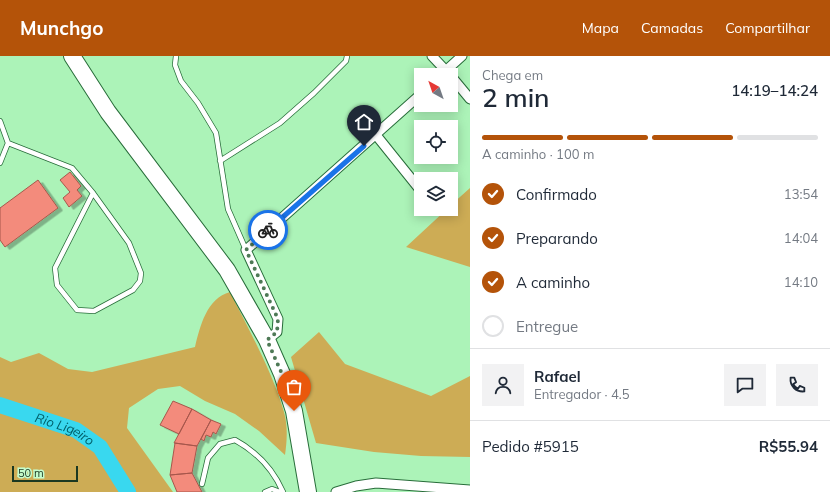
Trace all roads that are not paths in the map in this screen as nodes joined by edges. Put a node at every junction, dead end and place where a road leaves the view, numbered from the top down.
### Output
1 (72, 56) edge
2 (176, 56) edge
3 (347, 56) edge
4 (432, 56) edge
5 (462, 56) edge
6 (442, 68) edge
7 (452, 68) edge
8 (458, 86) edge
9 (470, 99) edge
10 (414, 100) edge
11 (0, 121) edge
12 (376, 135) junction
13 (8, 143) junction
14 (220, 161) junction
15 (0, 163) edge
16 (414, 183) edge
17 (94, 193) junction
18 (246, 250) junction
19 (267, 340) junction
20 (202, 484) dead end
21 (356, 489) edge
22 (470, 490) edge
23 (264, 492) edge
24 (282, 492) edge
25 (308, 492) edge
26 (336, 492) edge

1 - 19 highway
2 - 14 lane
3 - 14 lane
4 - 6 street
5 - 7 street
8 - 9 street
10 - 12 street
11 - 13 lane
12 - 16 street
12 - 18 street
13 - 15 lane
13 - 17 lane
14 - 18 lane
17 - 17 lane
18 - 19 street
19 - 25 highway
20 - 24 lane
21 - 22 street
21 - 26 street
23 - 24 lane

